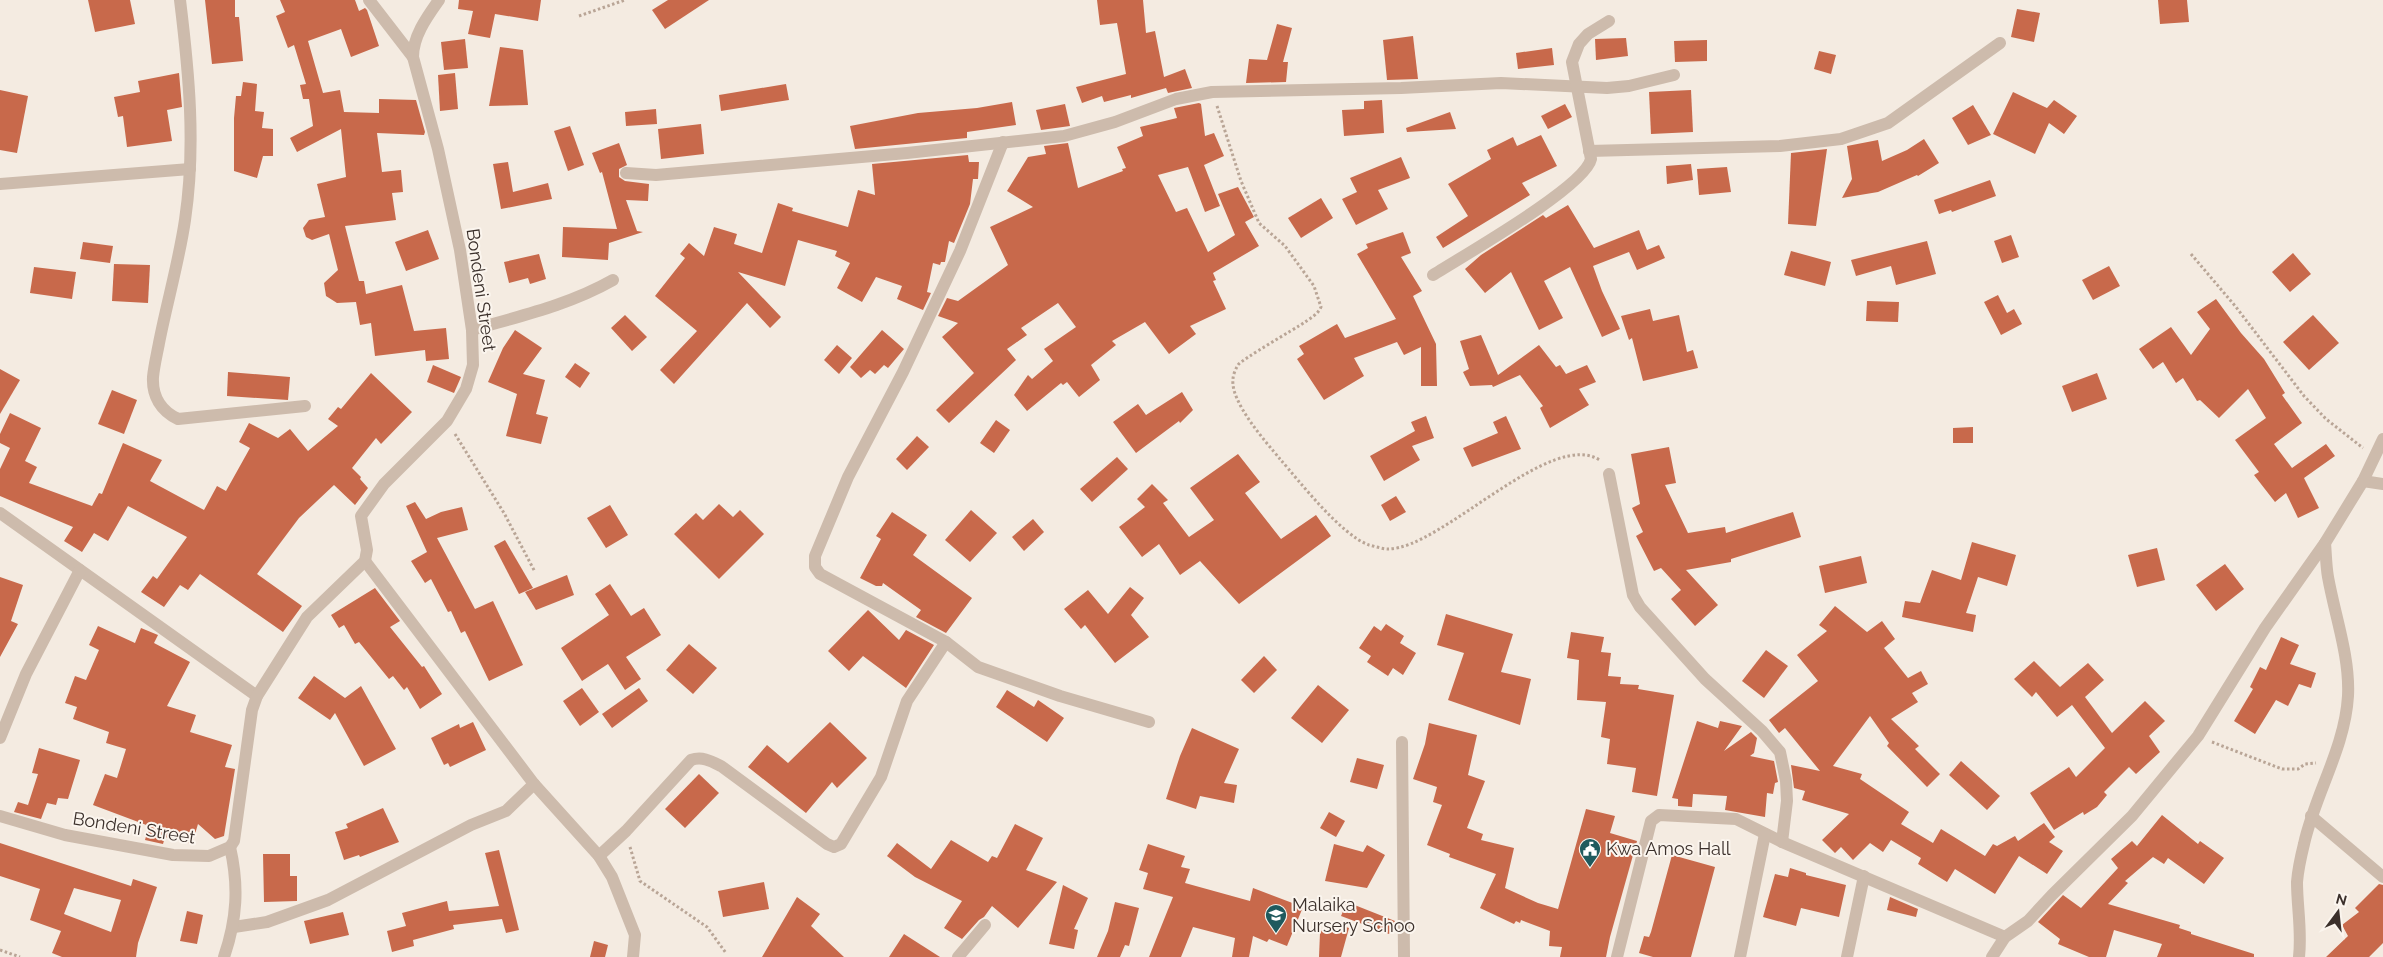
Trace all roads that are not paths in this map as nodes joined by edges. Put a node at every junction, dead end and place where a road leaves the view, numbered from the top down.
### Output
1 (180, 0) edge
2 (369, 0) edge
3 (439, 0) edge
4 (1609, 21) dead end
5 (2000, 42) dead end
6 (413, 57) junction
7 (1674, 75) dead end
8 (1576, 86) junction
9 (1003, 142) junction
10 (1590, 151) junction
11 (190, 169) junction
12 (626, 172) dead end
13 (0, 184) edge
14 (1433, 275) dead end
15 (613, 280) dead end
16 (472, 330) junction
17 (306, 406) dead end
18 (2383, 439) edge
19 (1609, 474) road end
20 (2363, 481) junction
21 (2383, 484) edge
22 (0, 513) edge
23 (2325, 543) junction
24 (365, 561) junction
25 (80, 570) junction
26 (946, 642) junction
27 (256, 696) junction
28 (1149, 722) dead end
29 (0, 738) edge
30 (1402, 742) dead end
31 (534, 784) junction
32 (0, 816) edge
33 (2310, 816) junction
34 (1765, 834) junction
35 (1782, 842) junction
36 (230, 847) junction
37 (599, 856) junction
38 (1864, 876) junction
39 (2383, 877) edge
40 (985, 924) dead end
41 (234, 926) junction
42 (2005, 937) junction
43 (224, 957) edge
44 (633, 957) edge
45 (958, 957) edge
46 (1404, 957) edge
47 (1617, 957) edge
48 (1740, 957) edge
49 (1847, 957) edge
50 (1992, 957) edge
51 (2299, 957) edge

1 - 11 street
2 - 6 street
3 - 6 street
4 - 8 street
5 - 10 street
6 - 16 street, Bondeni Street
7 - 8 street
8 - 9 street
8 - 10 street
9 - 12 street
9 - 26 street
10 - 14 street
11 - 13 street
11 - 17 street
15 - 16 street
16 - 24 street, Bondeni Street
18 - 20 street
19 - 35 street
20 - 21 street
20 - 23 street
22 - 25 street
23 - 33 street
23 - 42 street
24 - 27 street
24 - 31 street
25 - 27 street
25 - 29 street
26 - 28 street
26 - 37 street
27 - 36 street
30 - 46 street
31 - 37 street
31 - 41 street
32 - 36 street, Bondeni Street
33 - 39 street
33 - 51 street
34 - 35 street
34 - 47 street
34 - 48 street
35 - 38 street
36 - 41 street
37 - 44 street
38 - 42 street
38 - 49 street
40 - 45 street
41 - 43 street
42 - 50 street

